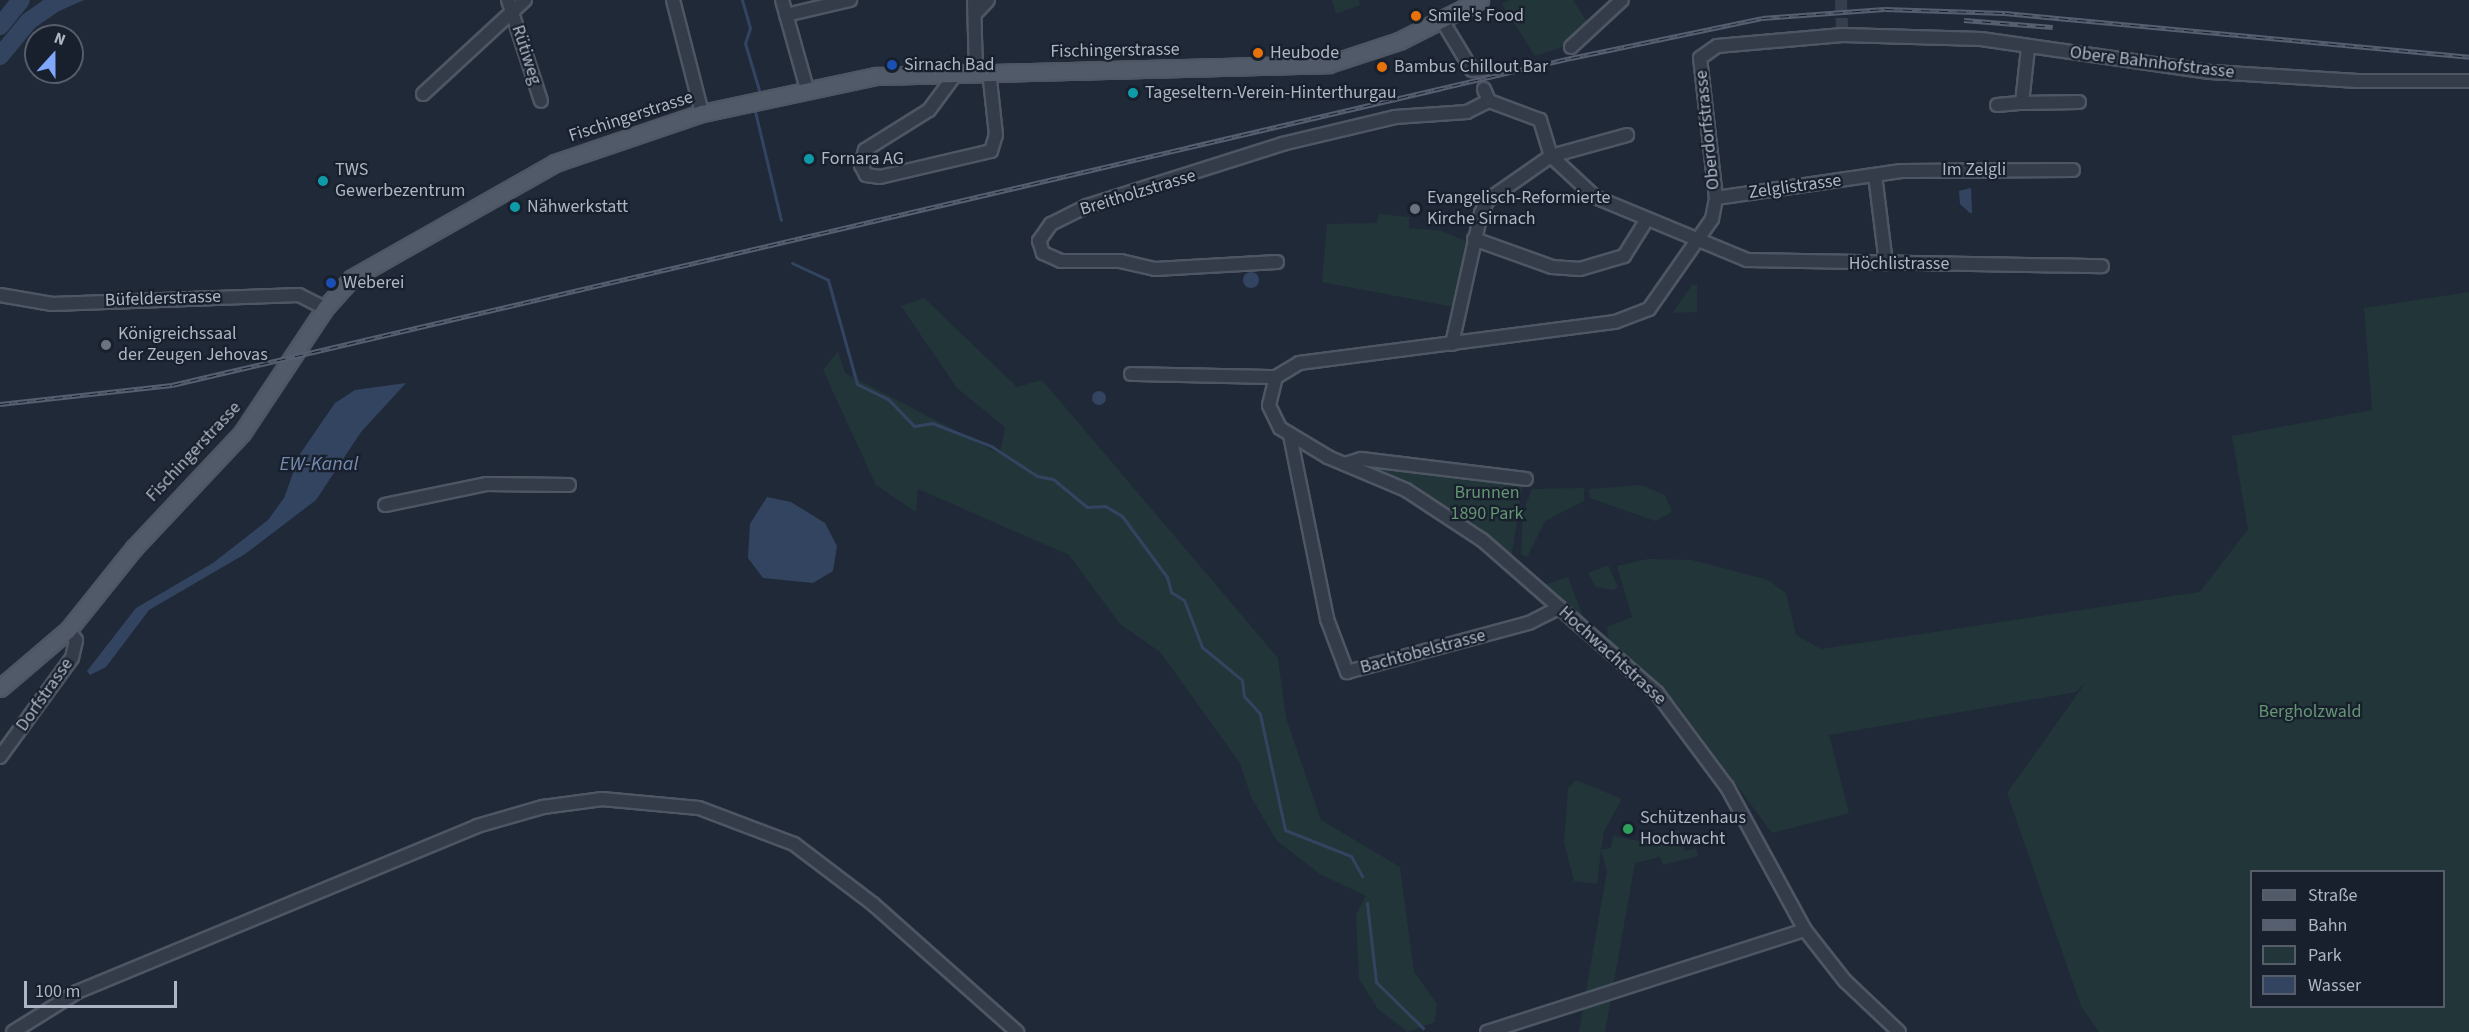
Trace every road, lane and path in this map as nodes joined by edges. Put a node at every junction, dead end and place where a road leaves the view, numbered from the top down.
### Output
1 (525, 0) edge
2 (673, 0) edge
3 (782, 0) edge
4 (850, 0) edge
5 (988, 0) edge
6 (1480, 0) edge
7 (1622, 0) edge
8 (509, 4) edge
9 (975, 6) edge
10 (786, 15) junction
11 (1443, 22) junction
12 (1843, 31) joint
13 (1571, 46) dead end
14 (2028, 48) junction
15 (1478, 69) tunnel mouth
16 (958, 71) junction
17 (983, 71) junction
18 (2469, 81) edge
19 (807, 89) junction
20 (423, 94) dead end
21 (541, 101) dead end
22 (2079, 102) dead end
23 (2022, 103) junction
24 (1996, 105) dead end
25 (702, 113) junction
26 (1627, 135) dead end
27 (1551, 156) junction
28 (2073, 170) dead end
29 (1875, 175) junction
30 (1716, 198) junction
31 (1645, 222) junction
32 (1474, 239) junction
33 (1700, 242) junction
34 (1277, 262) dead end
35 (1886, 263) junction
36 (2102, 266) dead end
37 (0, 295) edge
38 (325, 308) junction
39 (1452, 344) junction
40 (1131, 374) dead end
41 (1276, 377) junction
42 (1290, 435) junction
43 (1345, 464) junction
44 (1526, 479) dead end
45 (569, 485) dead end
46 (385, 505) dead end
47 (1559, 608) junction
48 (68, 630) junction
49 (0, 688) edge
50 (0, 757) edge
51 (1805, 930) junction
52 (13, 1032) edge
53 (1017, 1032) edge
54 (1486, 1032) edge
55 (1899, 1032) edge

1 - 8 street
2 - 25 street
3 - 10 street
4 - 10 street
5 - 9 street
6 - 11 main road, Fischingerstrasse
7 - 13 street
8 - 20 street
8 - 21 street, Rütiweg
9 - 17 street
10 - 19 street
11 - 15 street
11 - 17 main road, Fischingerstrasse
12 - 14 street, Obere Bahnhofstrasse
12 - 30 street, Oberdorfstrasse
14 - 18 street, Obere Bahnhofstrasse
14 - 23 street
16 - 17 main road, Fischingerstrasse
16 - 17 street
16 - 19 main road, Fischingerstrasse
19 - 25 main road, Fischingerstrasse
22 - 23 street
23 - 24 street
25 - 38 main road, Fischingerstrasse
26 - 27 street
27 - 31 street, Höchlistrasse
27 - 32 street
27 - 34 street, Breitholzstrasse
28 - 29 street, Im Zelgli
29 - 30 street, Zelglistrasse
29 - 35 street
30 - 33 street, Oberdorfstrasse
31 - 32 street
31 - 33 street, Höchlistrasse
32 - 39 street
33 - 35 street, Höchlistrasse
33 - 39 street, Oberdorfstrasse
35 - 36 street, Höchlistrasse
37 - 38 street, Büfelderstrasse
38 - 48 main road, Fischingerstrasse
39 - 41 street
40 - 41 street
41 - 42 street, Hochwachtstrasse
42 - 43 street, Hochwachtstrasse
42 - 47 street, Bachtobelstrasse
43 - 44 street
43 - 47 street, Hochwachtstrasse
45 - 46 street
47 - 51 street, Hochwachtstrasse
48 - 49 main road, Fischingerstrasse
48 - 50 street, Dorfstrasse
51 - 54 street
51 - 55 street, Hochwachtstrasse
52 - 53 street

